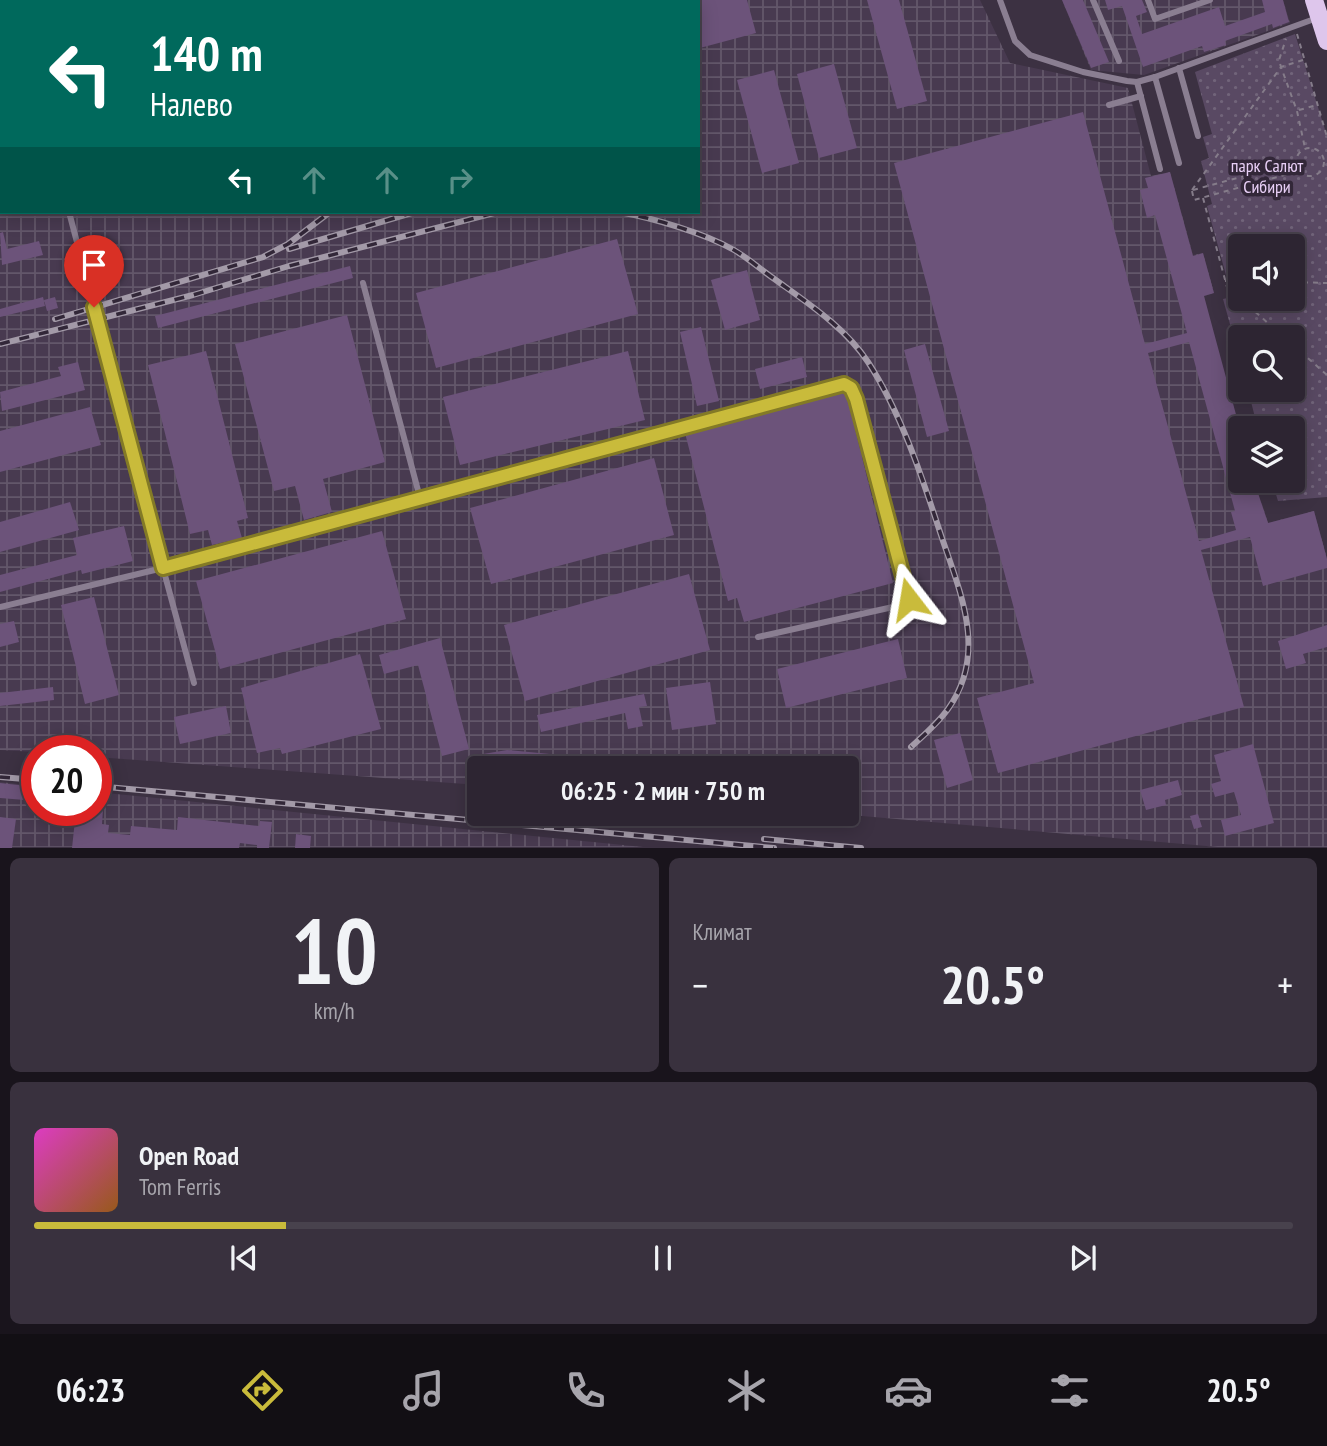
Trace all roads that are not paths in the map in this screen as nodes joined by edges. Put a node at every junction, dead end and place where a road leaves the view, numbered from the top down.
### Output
1 (1000, 0) edge
2 (1093, 0) edge
3 (1148, 0) edge
4 (1210, 0) edge
5 (1317, 9) edge
6 (1327, 41) edge
7 (1119, 61) dead end
8 (1179, 68) junction
9 (1155, 77) junction
10 (1137, 82) junction
11 (1140, 96) junction
12 (1108, 105) dead end
13 (1198, 136) dead end
14 (1179, 163) dead end
15 (1160, 169) dead end
16 (70, 214) edge
17 (363, 283) dead end
18 (420, 498) junction
19 (163, 568) junction
20 (0, 607) edge
21 (758, 637) dead end
22 (194, 683) dead end

1 - 10 lane
2 - 7 lane
3 - 4 lane
5 - 6 main road
5 - 8 lane
8 - 9 lane
8 - 13 lane
9 - 10 lane
9 - 14 lane
10 - 11 lane
11 - 12 lane
11 - 15 lane
16 - 19 lane
17 - 18 lane
18 - 19 lane
18 - 21 lane
19 - 20 lane
19 - 22 lane

